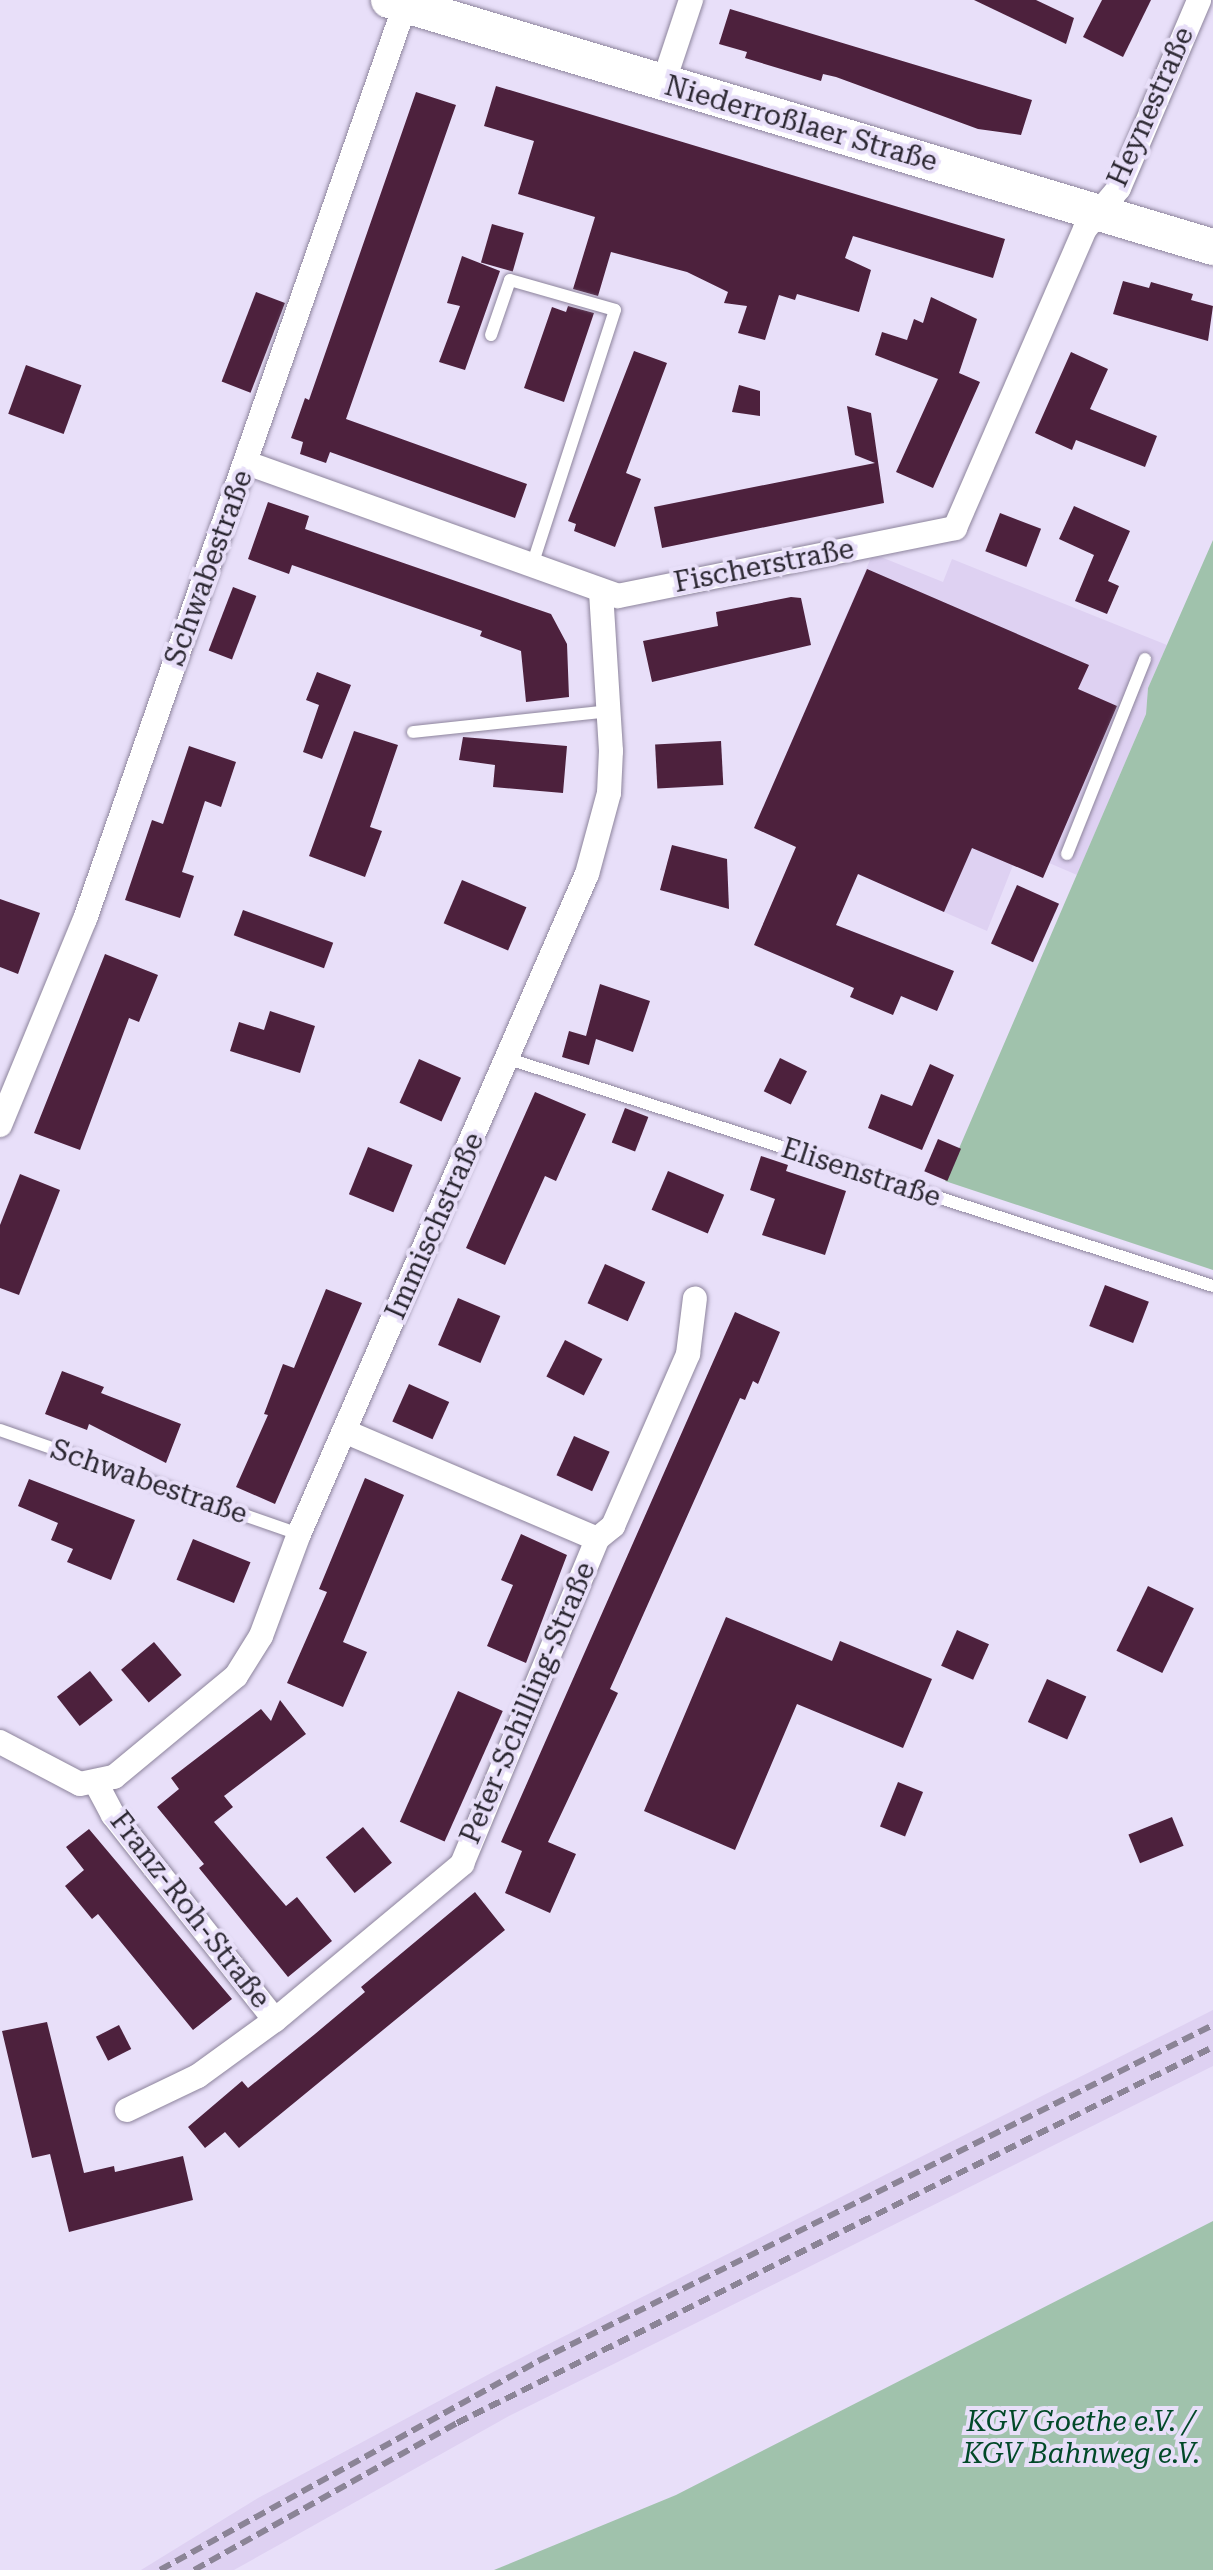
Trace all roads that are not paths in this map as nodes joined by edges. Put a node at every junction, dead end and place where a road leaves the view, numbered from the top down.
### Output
1 (691, 0) edge
2 (1199, 0) edge
3 (397, 2) edge
4 (663, 84) junction
5 (1100, 211) junction
6 (1213, 247) edge
7 (491, 335) dead end
8 (247, 463) junction
9 (531, 568) junction
10 (601, 591) junction
11 (1145, 659) dead end
12 (609, 711) junction
13 (413, 732) dead end
14 (1067, 854) dead end
15 (509, 1059) junction
16 (0, 1125) edge
17 (1213, 1286) edge
18 (695, 1298) dead end
19 (0, 1430) edge
20 (344, 1431) junction
21 (299, 1534) junction
22 (597, 1539) junction
23 (0, 1742) edge
24 (96, 1783) junction
25 (275, 2020) junction
26 (127, 2110) dead end

1 - 4 street
2 - 5 street, Heynestraße
3 - 4 main road, Niederroßlaer Straße
3 - 8 street, Schwabestraße
4 - 5 main road, Niederroßlaer Straße
5 - 6 main road, Niederroßlaer Straße
5 - 10 street, Fischerstraße
7 - 9 lane
8 - 9 street, Fischerstraße
8 - 16 street, Schwabestraße
9 - 10 street, Fischerstraße
10 - 12 street, Immischstraße
11 - 14 lane
12 - 13 lane
12 - 15 street, Immischstraße
15 - 17 lane, Elisenstraße
15 - 20 street, Immischstraße
18 - 22 street, Peter-Schilling-Straße
19 - 21 lane, Schwabestraße
20 - 21 street, Immischstraße
20 - 22 street, Peter-Schilling-Straße
21 - 24 street, Immischstraße
22 - 25 street, Peter-Schilling-Straße
23 - 24 street, Franz-Roh-Straße
24 - 25 street, Franz-Roh-Straße
25 - 26 street, Franz-Roh-Straße

